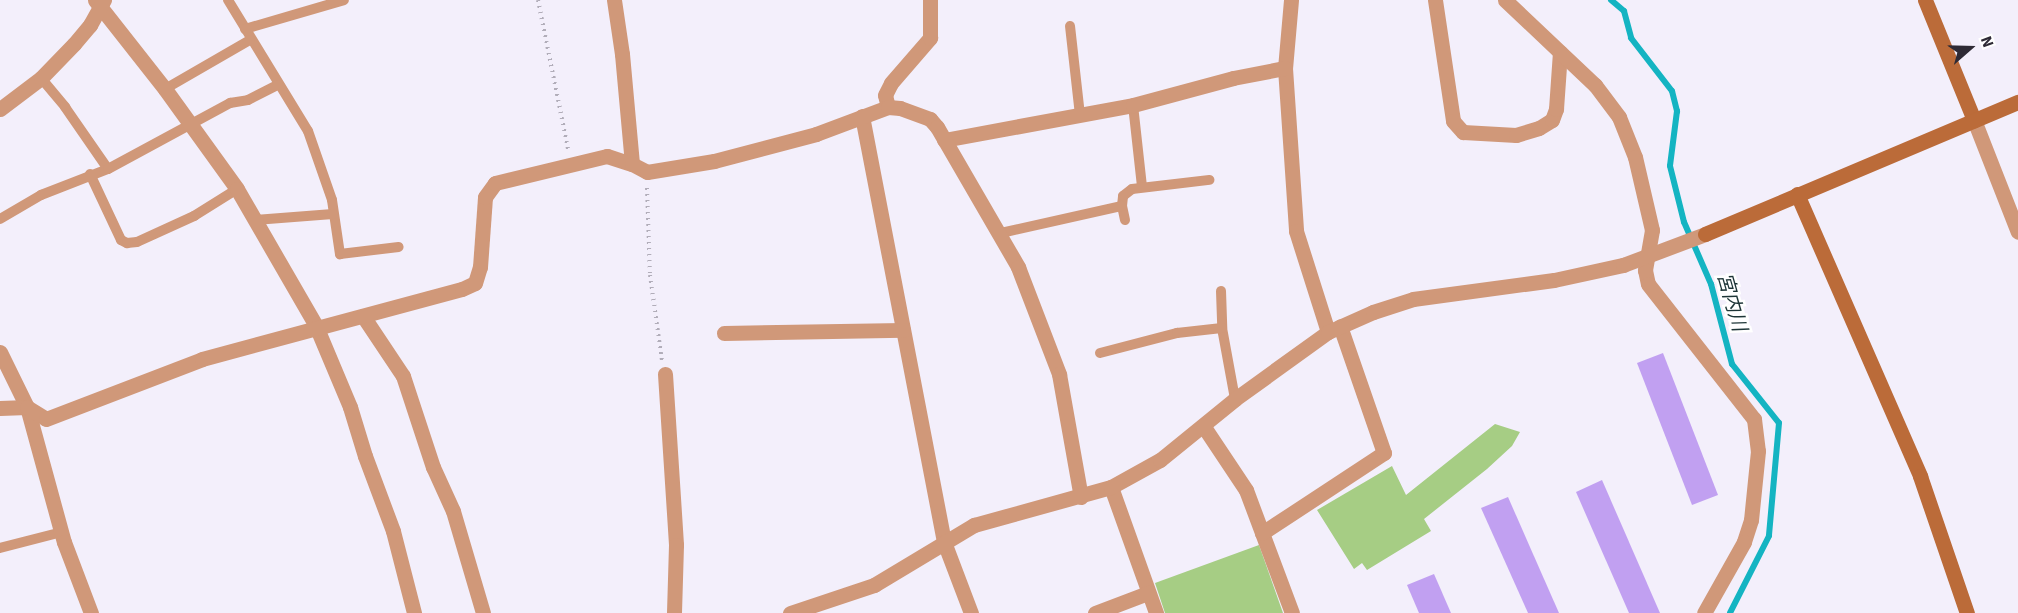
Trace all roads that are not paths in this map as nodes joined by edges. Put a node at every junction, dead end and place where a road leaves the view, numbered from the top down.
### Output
1 (228, 0) edge
2 (344, 0) edge
3 (614, 0) edge
4 (930, 0) edge
5 (1291, 0) edge
6 (1435, 0) edge
7 (1505, 0) edge
8 (1925, 0) edge
9 (99, 2) edge
10 (1070, 26) dead end
11 (245, 29) junction
12 (250, 40) junction
13 (1560, 52) junction
14 (1285, 68) junction
15 (40, 78) junction
16 (277, 84) junction
17 (165, 89) junction
18 (2018, 102) edge
19 (1133, 105) junction
20 (888, 107) junction
21 (0, 109) edge
22 (1080, 115) junction
23 (862, 116) junction
24 (1974, 120) junction
25 (191, 125) junction
26 (944, 140) junction
27 (632, 164) junction
28 (108, 169) junction
29 (90, 174) junction
30 (1209, 180) dead end
31 (1142, 188) junction
32 (237, 189) junction
33 (1797, 194) junction
34 (1122, 206) junction
35 (333, 214) junction
36 (0, 219) edge
37 (255, 220) junction
38 (1125, 220) dead end
39 (2018, 232) edge
40 (1001, 233) junction
41 (399, 247) dead end
42 (1649, 255) junction
43 (1221, 291) dead end
44 (363, 316) junction
45 (316, 326) junction
46 (1222, 327) junction
47 (1334, 329) junction
48 (903, 330) junction
49 (724, 333) dead end
50 (0, 352) edge
51 (1100, 353) dead end
52 (665, 374) road end
53 (1235, 399) junction
54 (27, 407) junction
55 (0, 408) edge
56 (1204, 427) junction
57 (1111, 487) junction
58 (1081, 497) junction
59 (62, 532) junction
60 (1262, 533) junction
61 (944, 542) junction
62 (0, 548) edge
63 (1149, 593) junction
64 (809, 610) edge
65 (91, 613) edge
66 (414, 613) edge
67 (483, 613) edge
68 (674, 613) edge
69 (790, 613) edge
70 (971, 613) edge
71 (1095, 613) edge
72 (1156, 613) edge
73 (1292, 613) edge
74 (1704, 613) edge
75 (1967, 613) edge

1 - 11 lane
2 - 11 lane
3 - 27 street
4 - 20 street
5 - 14 street
6 - 13 street
7 - 13 street
8 - 24 street
9 - 15 street
9 - 17 street
10 - 22 lane
11 - 12 lane
12 - 16 lane
12 - 17 lane
13 - 42 street
14 - 19 street
14 - 47 street
15 - 21 street
15 - 28 lane
16 - 25 lane
16 - 35 lane
17 - 25 street
18 - 24 street
19 - 22 street
19 - 31 lane
20 - 23 street
20 - 26 street
22 - 26 street
23 - 27 street
23 - 48 street
24 - 33 street
24 - 39 street
25 - 28 lane
25 - 32 street
26 - 40 street
27 - 44 street
28 - 29 lane
29 - 32 lane
29 - 36 lane
30 - 31 lane
31 - 34 lane
32 - 37 street
33 - 42 street
33 - 75 street
34 - 38 lane
34 - 40 lane
35 - 37 lane
35 - 41 lane
37 - 45 street
40 - 58 street
42 - 47 street
42 - 74 street
43 - 46 lane
44 - 45 street
44 - 67 street
45 - 54 street
45 - 66 street
46 - 51 lane
46 - 53 lane
47 - 53 street
47 - 60 street
48 - 49 street
48 - 61 street
50 - 54 street
52 - 68 street
53 - 56 street
54 - 55 street
54 - 59 street
56 - 57 street
56 - 60 street
57 - 58 street
57 - 63 street
58 - 61 street
59 - 62 lane
59 - 65 street
60 - 73 street
61 - 64 street
61 - 70 street
63 - 71 street
63 - 72 street
64 - 69 street

